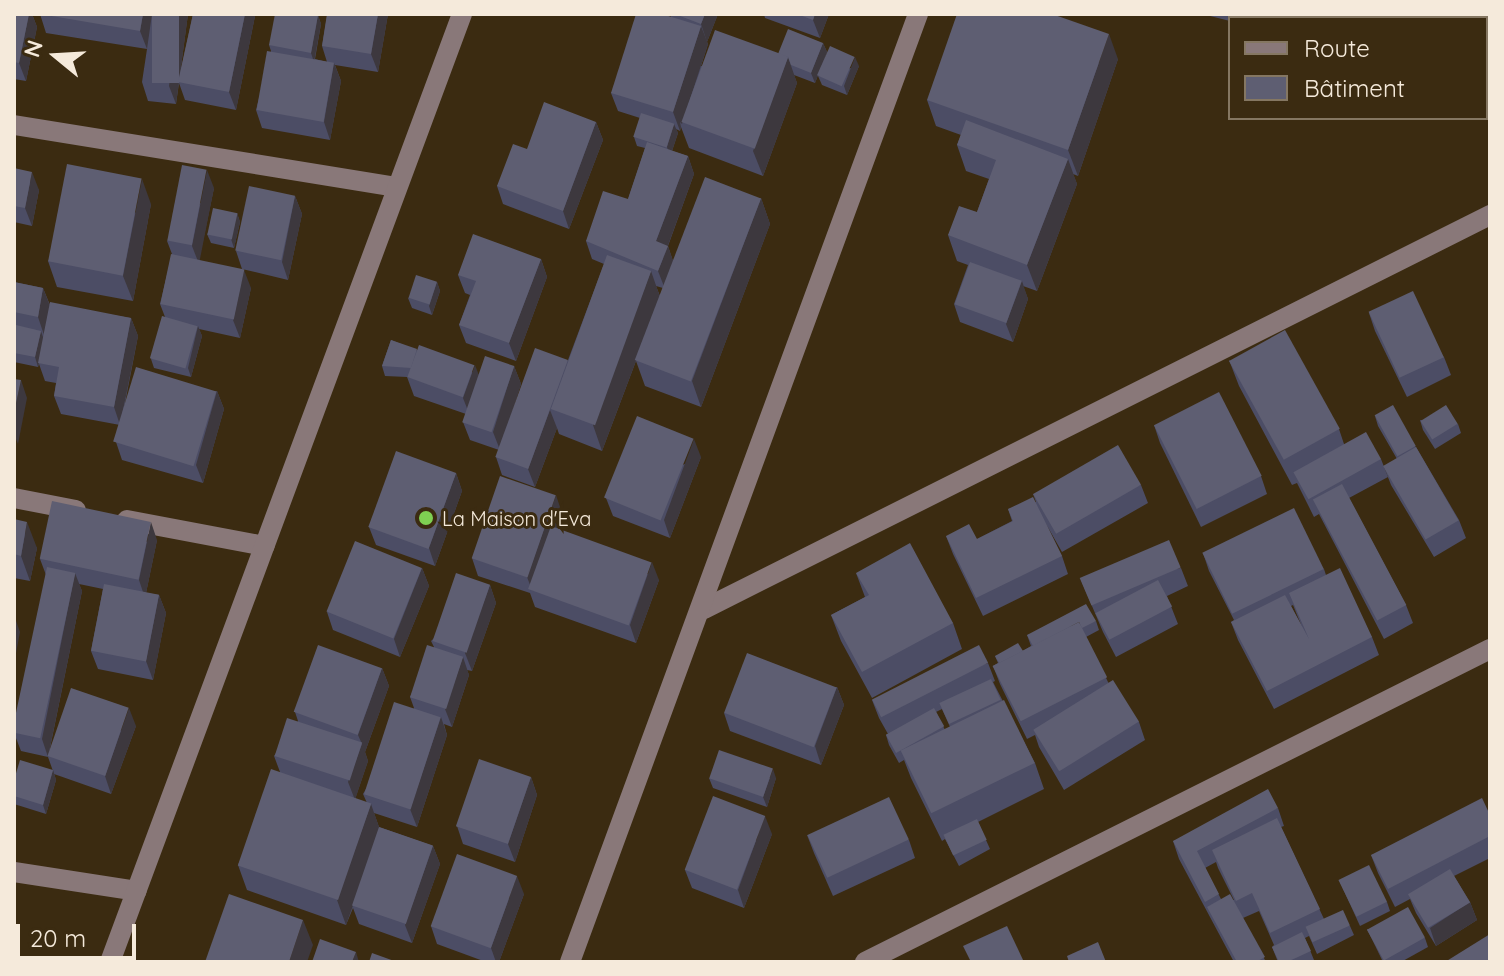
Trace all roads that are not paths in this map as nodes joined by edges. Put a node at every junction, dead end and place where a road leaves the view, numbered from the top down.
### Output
1 (462, 14) edge
2 (918, 14) edge
3 (14, 125) edge
4 (397, 187) junction
5 (1490, 215) edge
6 (14, 498) edge
7 (265, 546) junction
8 (704, 609) junction
9 (1490, 649) edge
10 (14, 872) edge
11 (137, 891) junction
12 (110, 962) edge
13 (570, 962) edge
14 (865, 962) edge

1 - 4 street
2 - 8 street
3 - 4 street
4 - 7 street
5 - 8 street
6 - 7 street
7 - 11 street
8 - 13 street
9 - 14 street
10 - 11 street
11 - 12 street

